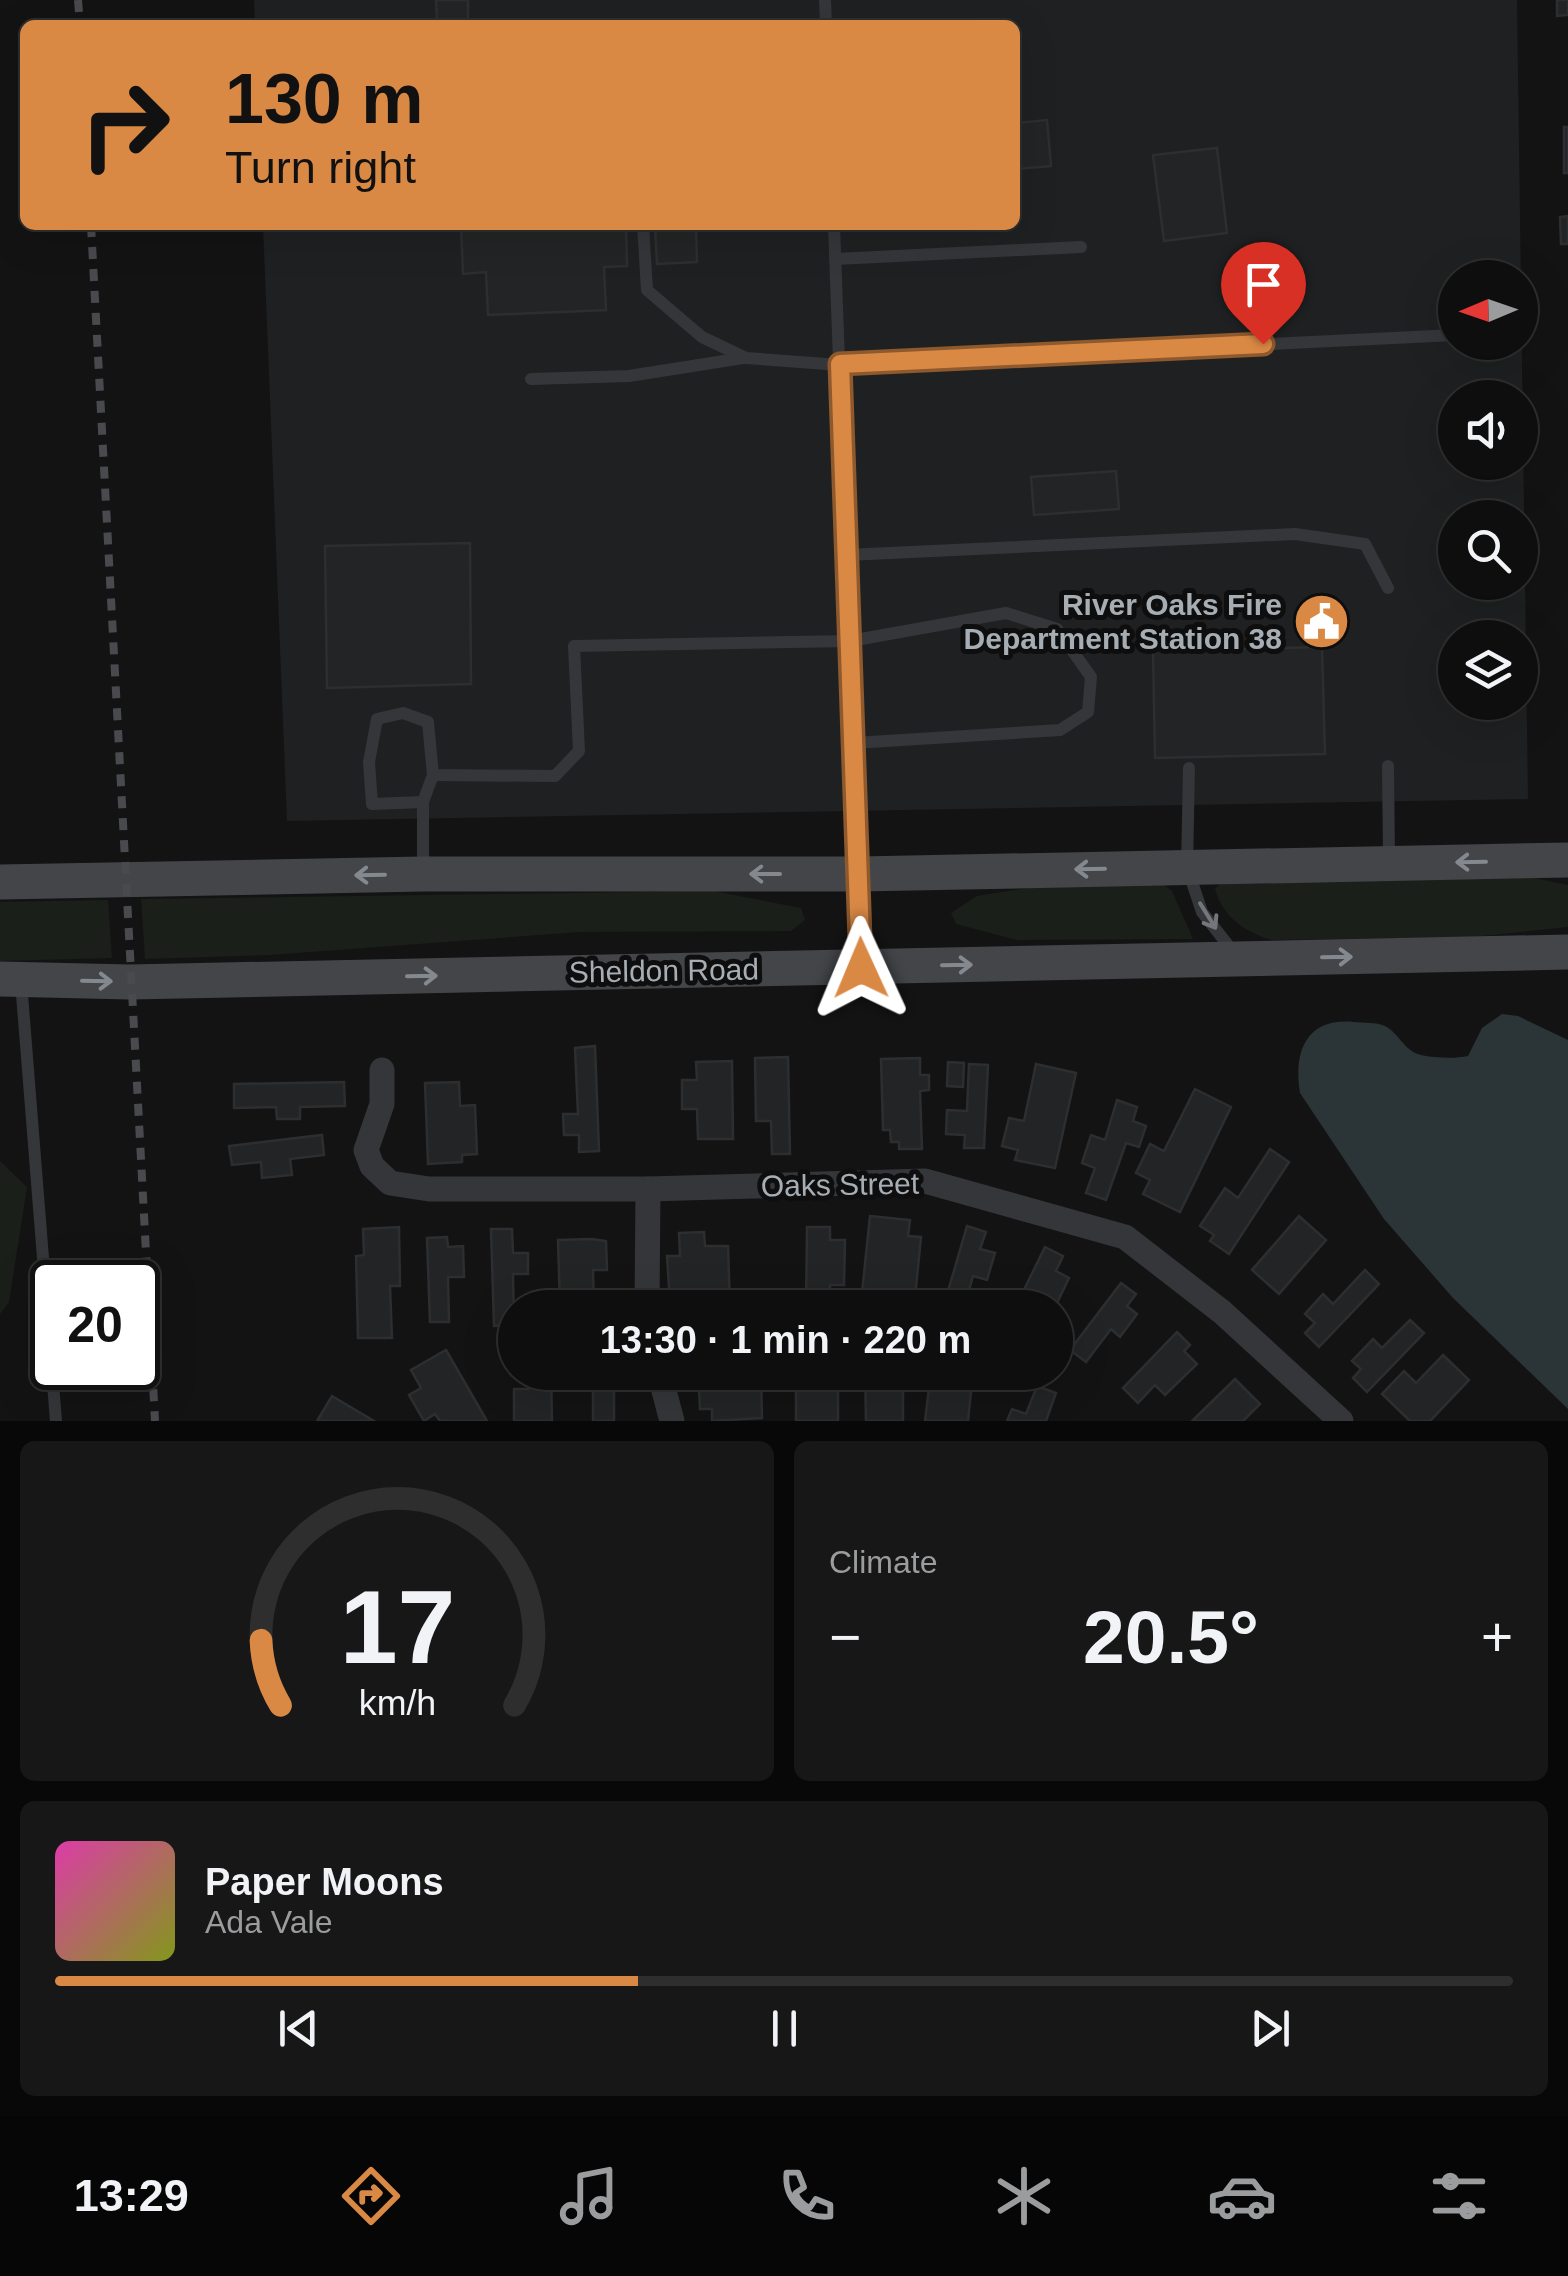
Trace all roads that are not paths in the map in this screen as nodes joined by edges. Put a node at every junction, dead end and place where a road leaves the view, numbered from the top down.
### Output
1 (643, 230) edge
2 (834, 230) edge
3 (1081, 246) dead end
4 (836, 259) junction
5 (1438, 336) edge
6 (746, 358) junction
7 (840, 364) junction
8 (531, 379) dead end
9 (847, 555) junction
10 (1388, 588) dead end
11 (850, 641) junction
12 (854, 743) junction
13 (1388, 766) dead end
14 (1189, 768) dead end
15 (433, 775) junction
16 (423, 802) junction
17 (1568, 860) edge
18 (1388, 863) junction
19 (1187, 867) junction
20 (423, 874) junction
21 (860, 874) junction
22 (0, 882) edge
23 (1568, 952) edge
24 (1240, 960) junction
25 (861, 968) junction
26 (10, 979) edge
27 (382, 1070) dead end
28 (648, 1189) junction
29 (647, 1290) edge
30 (664, 1390) edge
31 (56, 1421) edge
32 (672, 1421) edge
33 (1341, 1421) edge

1 - 6 lane
2 - 4 lane
3 - 4 lane
4 - 7 lane
5 - 7 lane
6 - 7 lane
6 - 8 lane
7 - 9 lane
9 - 10 lane
9 - 11 lane
11 - 12 lane
11 - 12 lane
11 - 15 lane
12 - 21 lane
13 - 18 lane
14 - 19 lane
15 - 16 lane
15 - 16 lane
16 - 20 lane
17 -> 18 main road
18 - 19 main road
19 -> 21 main road
19 -> 24 lane
21 -> 20 main road
20 -> 22 main road
21 - 25 lane
24 -> 23 main road, Sheldon Road
25 -> 24 main road, Sheldon Road
26 -> 25 main road, Sheldon Road
26 - 31 lane
27 - 28 street, Oaks Street
28 - 29 street
28 - 33 street, Oaks Street
30 - 32 street

